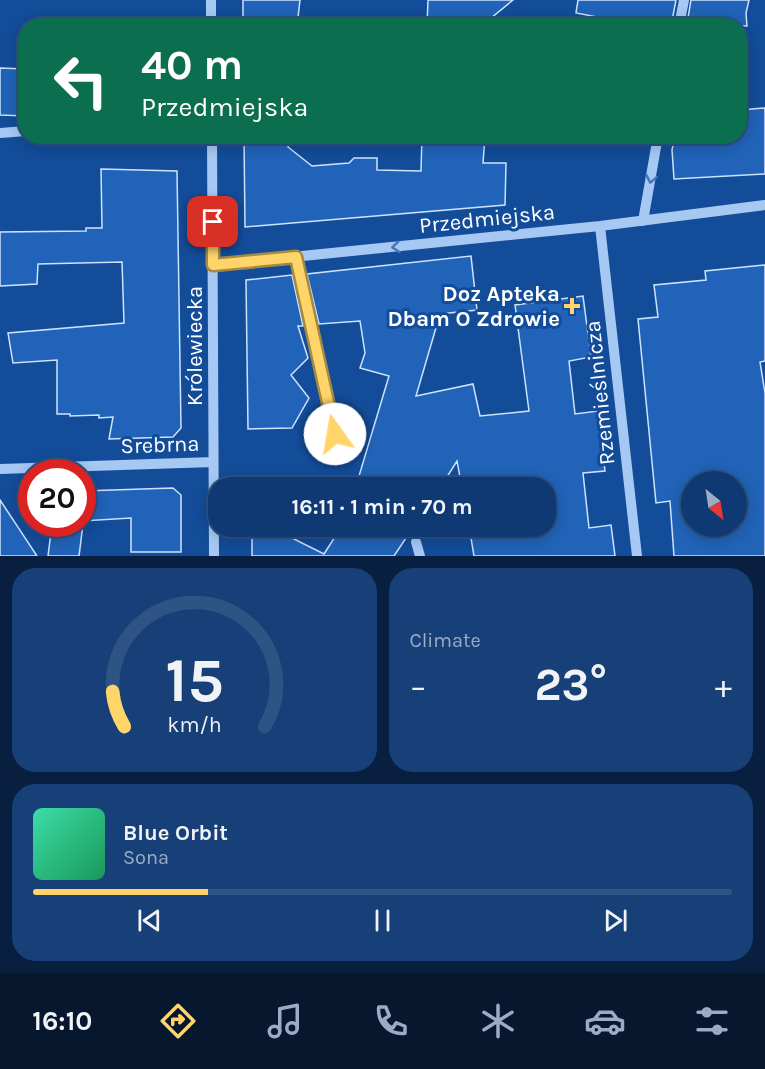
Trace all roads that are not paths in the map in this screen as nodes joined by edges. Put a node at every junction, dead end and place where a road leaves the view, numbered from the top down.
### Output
1 (211, 0) edge
2 (684, 0) edge
3 (211, 18) edge
4 (681, 18) edge
5 (18, 132) edge
6 (0, 133) edge
7 (212, 144) edge
8 (657, 144) edge
9 (765, 205) edge
10 (643, 221) junction
11 (600, 226) junction
12 (296, 257) junction
13 (213, 265) junction
14 (335, 434) dead end
15 (213, 462) junction
16 (0, 470) edge
17 (214, 477) edge
18 (215, 537) edge
19 (416, 542) dead end
20 (214, 556) edge
21 (420, 556) edge
22 (637, 556) edge

1 - 3 street
2 - 4 street
5 - 6 street
7 - 13 street, Królewiecka
8 -> 10 street
9 - 10 street, Przedmiejska
10 - 11 street, Przedmiejska
11 -> 12 street, Przedmiejska
11 - 22 street, Rzemieślnicza
12 - 13 street, Przedmiejska
12 - 14 street
13 - 15 street, Królewiecka
15 - 16 street, Srebrna
15 - 17 street, Królewiecka
18 - 20 street, Królewiecka
19 - 21 street

